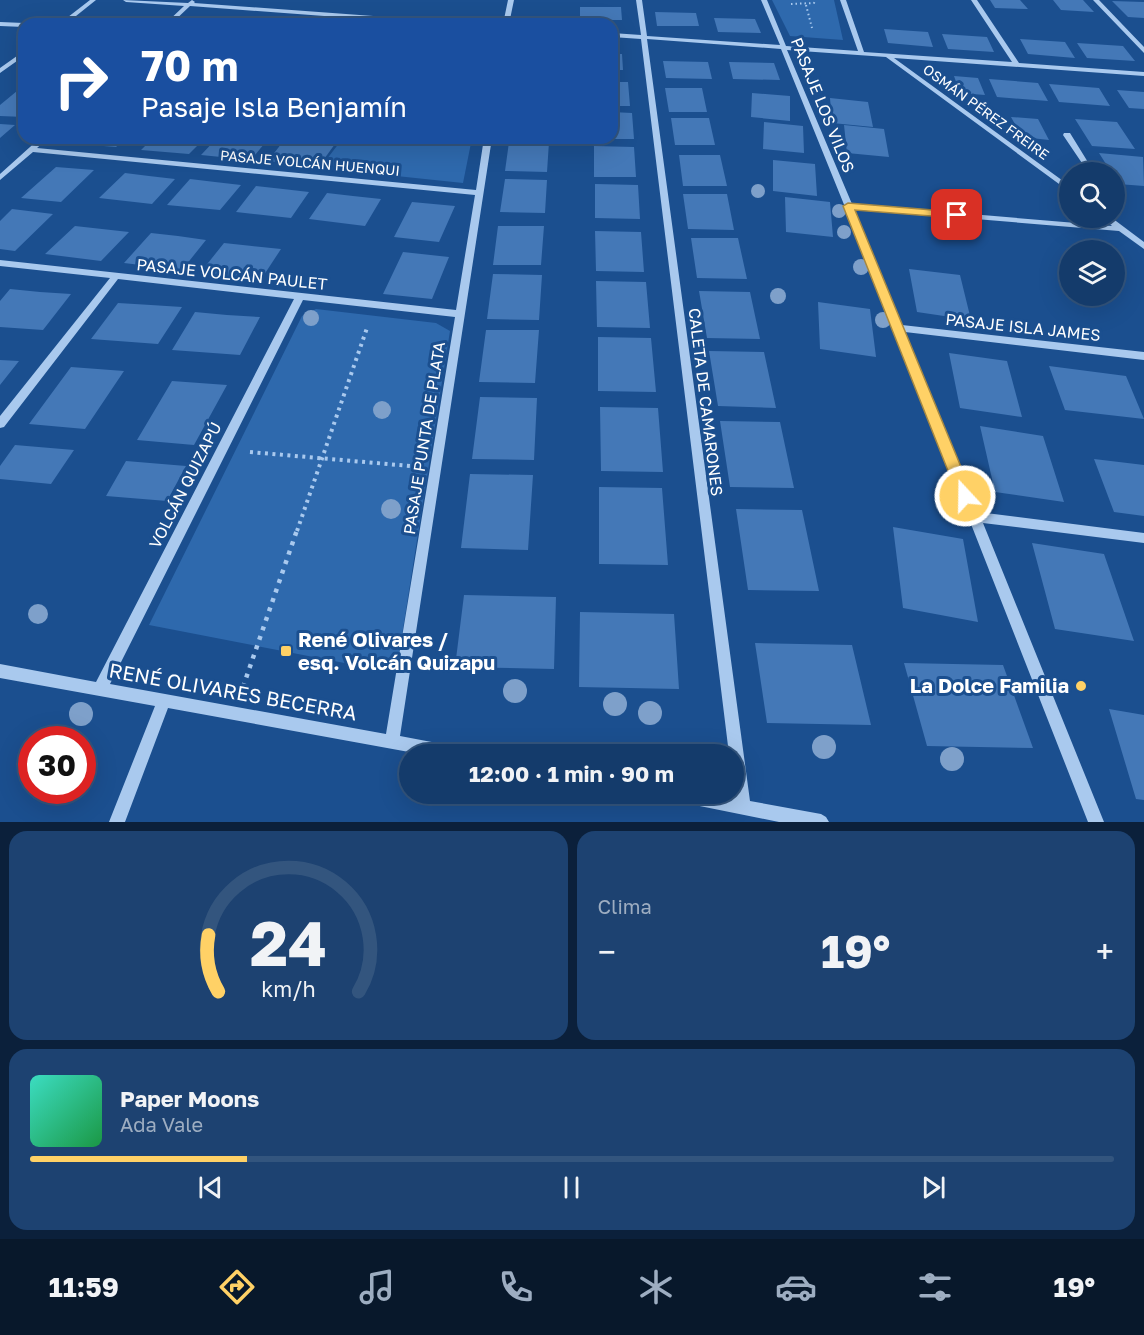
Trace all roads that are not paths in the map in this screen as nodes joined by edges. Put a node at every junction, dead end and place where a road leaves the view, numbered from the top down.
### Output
1 (93, 0) edge
2 (126, 0) edge
3 (511, 0) edge
4 (639, 0) edge
5 (764, 0) edge
6 (843, 0) edge
7 (974, 0) edge
8 (1096, 0) edge
9 (192, 2) edge
10 (70, 18) edge
11 (175, 18) edge
12 (383, 18) edge
13 (507, 18) edge
14 (0, 24) edge
15 (18, 25) edge
16 (618, 36) edge
17 (644, 38) junction
18 (782, 48) junction
19 (1144, 51) edge
20 (862, 54) junction
21 (887, 56) junction
22 (18, 57) edge
23 (1017, 65) junction
24 (0, 71) edge
25 (1144, 74) edge
26 (1067, 135) dead end
27 (38, 144) edge
28 (487, 144) edge
29 (31, 150) junction
30 (1085, 162) edge
31 (0, 178) edge
32 (1059, 182) edge
33 (479, 193) junction
34 (848, 206) junction
35 (1122, 229) joint
36 (1144, 246) edge
37 (0, 263) edge
38 (116, 276) junction
39 (300, 296) junction
40 (460, 314) junction
41 (899, 328) junction
42 (1144, 356) edge
43 (0, 424) edge
44 (974, 517) junction
45 (1144, 538) edge
46 (0, 671) edge
47 (100, 689) junction
48 (164, 701) junction
49 (392, 742) junction
50 (403, 744) edge
51 (726, 804) edge
52 (743, 807) junction
53 (117, 822) edge
54 (821, 822) edge
55 (1096, 822) edge

1 - 10 street
2 - 9 street
3 - 13 street
4 - 17 street, CALETA DE CAMARONES
5 - 18 street, PASAJE LOS VILOS
6 - 20 street
7 - 23 street
8 - 19 street
9 - 11 street
9 - 12 street
14 - 15 street
16 - 17 street
17 - 18 street
17 - 52 street, CALETA DE CAMARONES
18 - 20 street
18 - 34 street, PASAJE LOS VILOS
20 - 21 street
21 - 23 street
21 - 32 street, OSMÁN PÉREZ FREIRE
22 - 24 street
23 - 25 street
26 - 30 street
27 - 29 street
28 - 33 street, PASAJE PUNTA DE PLATA
29 - 31 street
29 - 33 street, PASAJE VOLCÁN HUENQUI
33 - 40 street, PASAJE PUNTA DE PLATA
34 - 35 street
34 - 41 street, PASAJE LOS VILOS
35 - 36 street
37 - 38 street, PASAJE VOLCÁN PAULET
38 - 39 street, PASAJE VOLCÁN PAULET
38 - 43 street
39 - 40 street, PASAJE VOLCÁN PAULET
39 - 47 street, VOLCÁN QUIZAPÚ
40 - 49 street, PASAJE PUNTA DE PLATA
41 - 42 street, PASAJE ISLA JAMES
41 - 44 street, PASAJE LOS VILOS
44 - 45 street
44 - 55 street, PASAJE LOS VILOS
46 - 47 street, RENÉ OLIVARES BECERRA
47 - 48 street, RENÉ OLIVARES BECERRA
48 - 49 street, RENÉ OLIVARES BECERRA
48 - 53 street
49 - 50 street, RENÉ OLIVARES BECERRA
51 - 52 street
52 - 54 street

